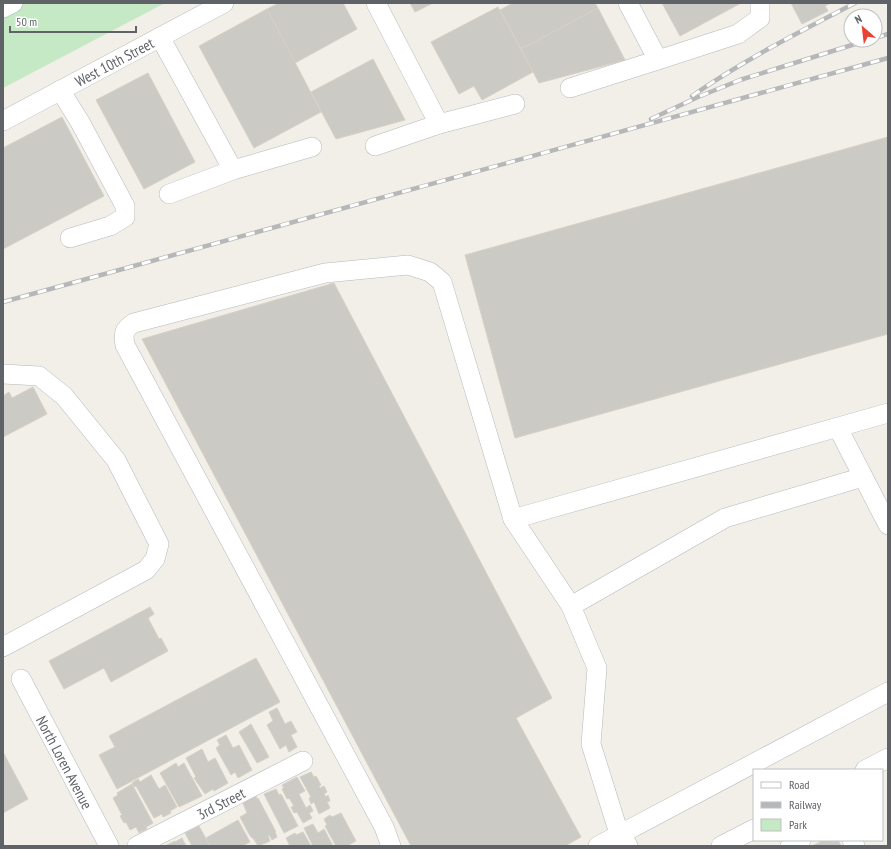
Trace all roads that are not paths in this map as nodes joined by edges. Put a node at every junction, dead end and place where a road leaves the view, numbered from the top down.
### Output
1 (13, 3) edge
2 (224, 3) edge
3 (376, 3) edge
4 (628, 3) edge
5 (760, 3) edge
6 (3, 8) edge
7 (160, 37) junction
8 (658, 60) junction
9 (570, 88) dead end
10 (60, 90) junction
11 (515, 104) dead end
12 (3, 121) edge
13 (439, 124) junction
14 (375, 146) dead end
15 (312, 147) dead end
16 (233, 170) junction
17 (169, 194) dead end
18 (70, 238) dead end
19 (3, 374) edge
20 (888, 413) edge
21 (838, 428) junction
22 (863, 477) junction
23 (513, 519) junction
24 (888, 525) edge
25 (571, 606) junction
26 (3, 647) edge
27 (21, 679) dead end
28 (888, 692) edge
29 (888, 758) edge
30 (303, 761) dead end
31 (867, 769) edge
32 (753, 829) edge
33 (624, 840) edge
34 (800, 841) edge
35 (109, 846) edge
36 (138, 846) edge
37 (391, 846) edge
38 (598, 846) edge
39 (721, 846) edge
40 (790, 846) edge

1 - 6 street
2 - 7 street, West 10th Street
3 - 13 street
4 - 8 street
5 - 8 street
7 - 10 street, West 10th Street
7 - 16 street
8 - 9 street
10 - 12 street, West 10th Street
10 - 18 street
11 - 13 street
13 - 14 street
15 - 16 street
16 - 17 street
19 - 26 street
20 - 21 street
21 - 22 street
21 - 23 street
22 - 24 street
22 - 25 street
23 - 25 street
23 - 37 street
25 - 33 street
27 - 35 street, North Loren Avenue
28 - 33 street
29 - 31 street
30 - 36 street, 3rd Street
32 - 39 street
33 - 38 street
34 - 40 street

